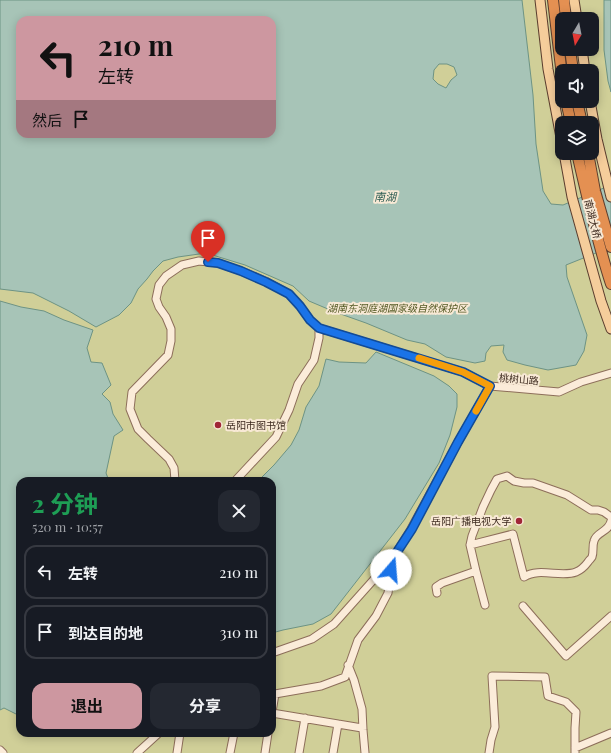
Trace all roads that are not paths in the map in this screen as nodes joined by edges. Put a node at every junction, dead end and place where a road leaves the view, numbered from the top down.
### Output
1 (540, 0) edge
2 (552, 0) edge
3 (564, 0) edge
4 (574, 0) edge
5 (565, 12) edge
6 (576, 12) edge
7 (560, 64) edge
8 (591, 108) edge
9 (557, 116) edge
10 (565, 160) edge
11 (579, 160) edge
12 (589, 160) edge
13 (611, 197) edge
14 (611, 247) edge
15 (611, 284) edge
16 (319, 328) junction
17 (611, 330) edge
18 (611, 373) edge
19 (490, 386) junction
20 (175, 477) edge
21 (240, 477) edge
22 (611, 517) edge
23 (611, 521) edge
24 (470, 545) junction
25 (393, 558) junction
26 (476, 571) junction
27 (437, 593) dead end
28 (485, 605) dead end
29 (523, 606) dead end
30 (611, 616) edge
31 (276, 652) edge
32 (348, 665) junction
33 (276, 694) edge
34 (276, 713) edge
35 (305, 718) junction
36 (338, 724) junction
37 (362, 728) junction
38 (611, 733) edge
39 (155, 737) edge
40 (179, 737) edge
41 (233, 737) edge
42 (267, 737) edge
43 (0, 750) edge
44 (575, 751) edge
45 (3, 753) edge
46 (137, 753) edge
47 (177, 753) edge
48 (230, 753) edge
49 (265, 753) edge
50 (299, 753) edge
51 (333, 753) edge
52 (365, 753) edge
53 (489, 753) edge

1 - 9 main road
2 - 7 highway
3 - 5 highway
4 - 6 main road
8 - 13 main road
10 - 17 main road
11 - 15 highway, 南湖大桥
12 - 14 highway, 南湖大桥
16 - 19 street
16 - 20 street
16 - 21 street
18 - 19 street, 桃树山路
19 - 25 street, 桃树山路
22 - 24 street
23 - 24 street
24 - 26 street
25 - 31 street, 桃树山路
25 - 32 street
26 - 27 street
26 - 28 street
29 - 30 street
32 - 33 street
32 - 37 street
34 - 35 street
35 - 36 street
35 - 50 street
36 - 37 street
36 - 51 street
37 - 52 street
38 - 44 street
39 - 46 street
40 - 47 street
41 - 48 street
42 - 49 street
43 - 45 street
44 - 53 street

